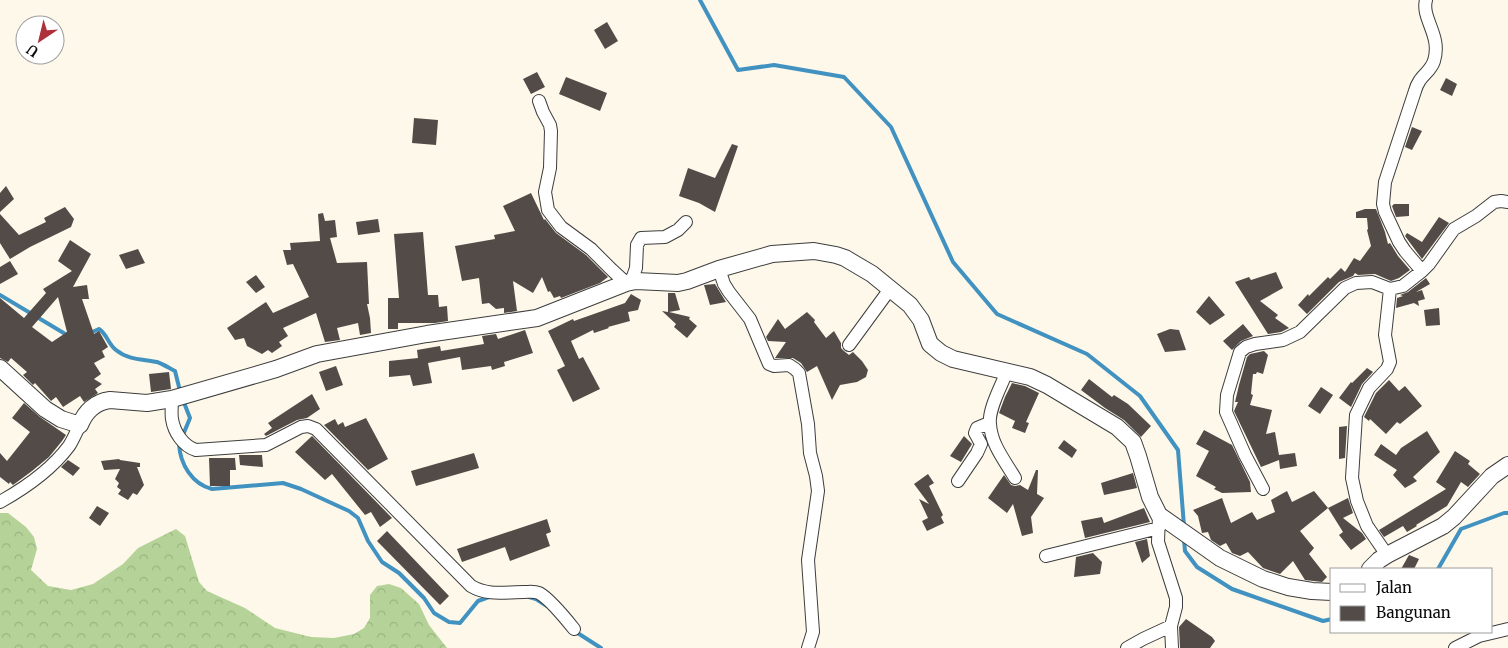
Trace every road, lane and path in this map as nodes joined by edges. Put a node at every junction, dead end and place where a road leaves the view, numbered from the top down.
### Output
1 (1426, 0) edge
2 (539, 101) dead end
3 (1508, 202) edge
4 (686, 222) dead end
5 (719, 269) junction
6 (1422, 271) junction
7 (629, 282) junction
8 (890, 289) junction
9 (1390, 290) junction
10 (849, 345) dead end
11 (0, 368) edge
12 (1007, 371) junction
13 (172, 399) junction
14 (989, 423) junction
15 (80, 425) junction
16 (1508, 465) edge
17 (1015, 478) dead end
18 (958, 481) dead end
19 (1262, 489) dead end
20 (0, 502) edge
21 (1161, 522) junction
22 (1387, 555) junction
23 (1046, 556) dead end
24 (1371, 568) edge
25 (1330, 592) edge
26 (1171, 626) junction
27 (574, 629) dead end
28 (1508, 629) edge
29 (1491, 633) edge
30 (1493, 633) edge
31 (808, 648) edge
32 (1127, 648) edge
33 (1172, 648) edge
34 (1455, 648) edge

1 - 6 street
2 - 7 street
3 - 6 street
4 - 7 street
5 - 7 street
5 - 8 street
5 - 31 street
6 - 9 street
7 - 13 street
8 - 10 street
8 - 12 street
9 - 19 street
9 - 22 street
11 - 15 street
12 - 14 street
12 - 21 street
13 - 15 street
13 - 27 street
14 - 17 street
14 - 18 street
15 - 20 street
16 - 22 street
21 - 23 street
21 - 25 street
21 - 26 street
22 - 24 street
26 - 32 street
26 - 33 street
28 - 30 street
29 - 34 street

